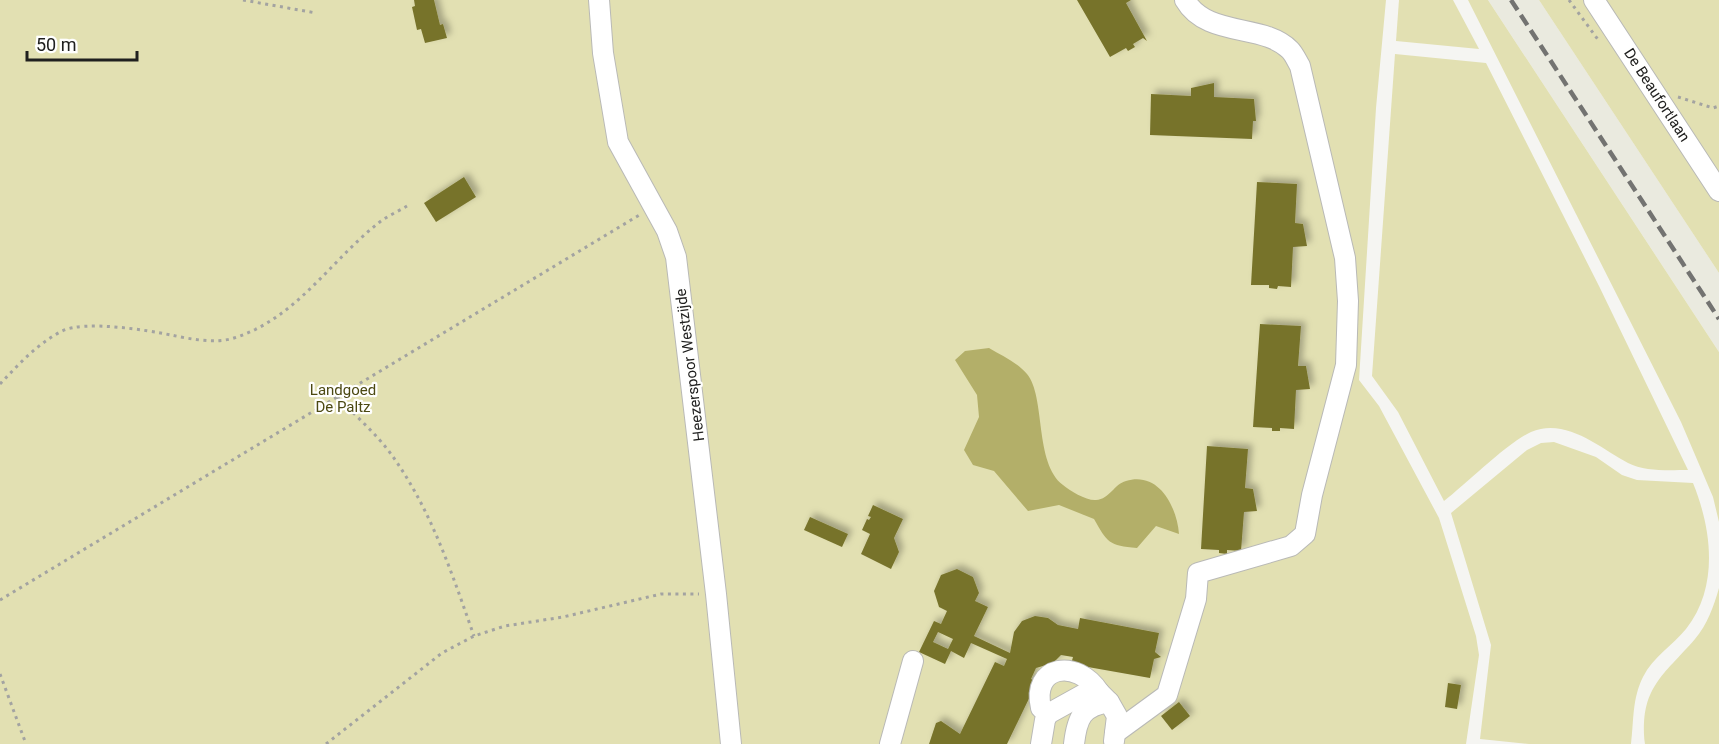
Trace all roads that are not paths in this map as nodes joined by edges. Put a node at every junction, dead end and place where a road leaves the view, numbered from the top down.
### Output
1 (599, 0) edge
2 (1185, 0) edge
3 (1594, 0) edge
4 (1719, 191) edge
5 (914, 662) dead end
6 (1104, 697) junction
7 (1048, 714) junction
8 (1114, 739) edge
9 (731, 744) edge
10 (890, 744) edge
11 (1041, 744) edge
12 (1074, 744) edge

1 - 9 street, Heezerspoor Westzijde
2 - 8 street
3 - 4 street, De Beaufortlaan
5 - 10 street
6 - 7 street
6 - 7 street
6 - 8 street
6 - 12 street
7 - 11 street

